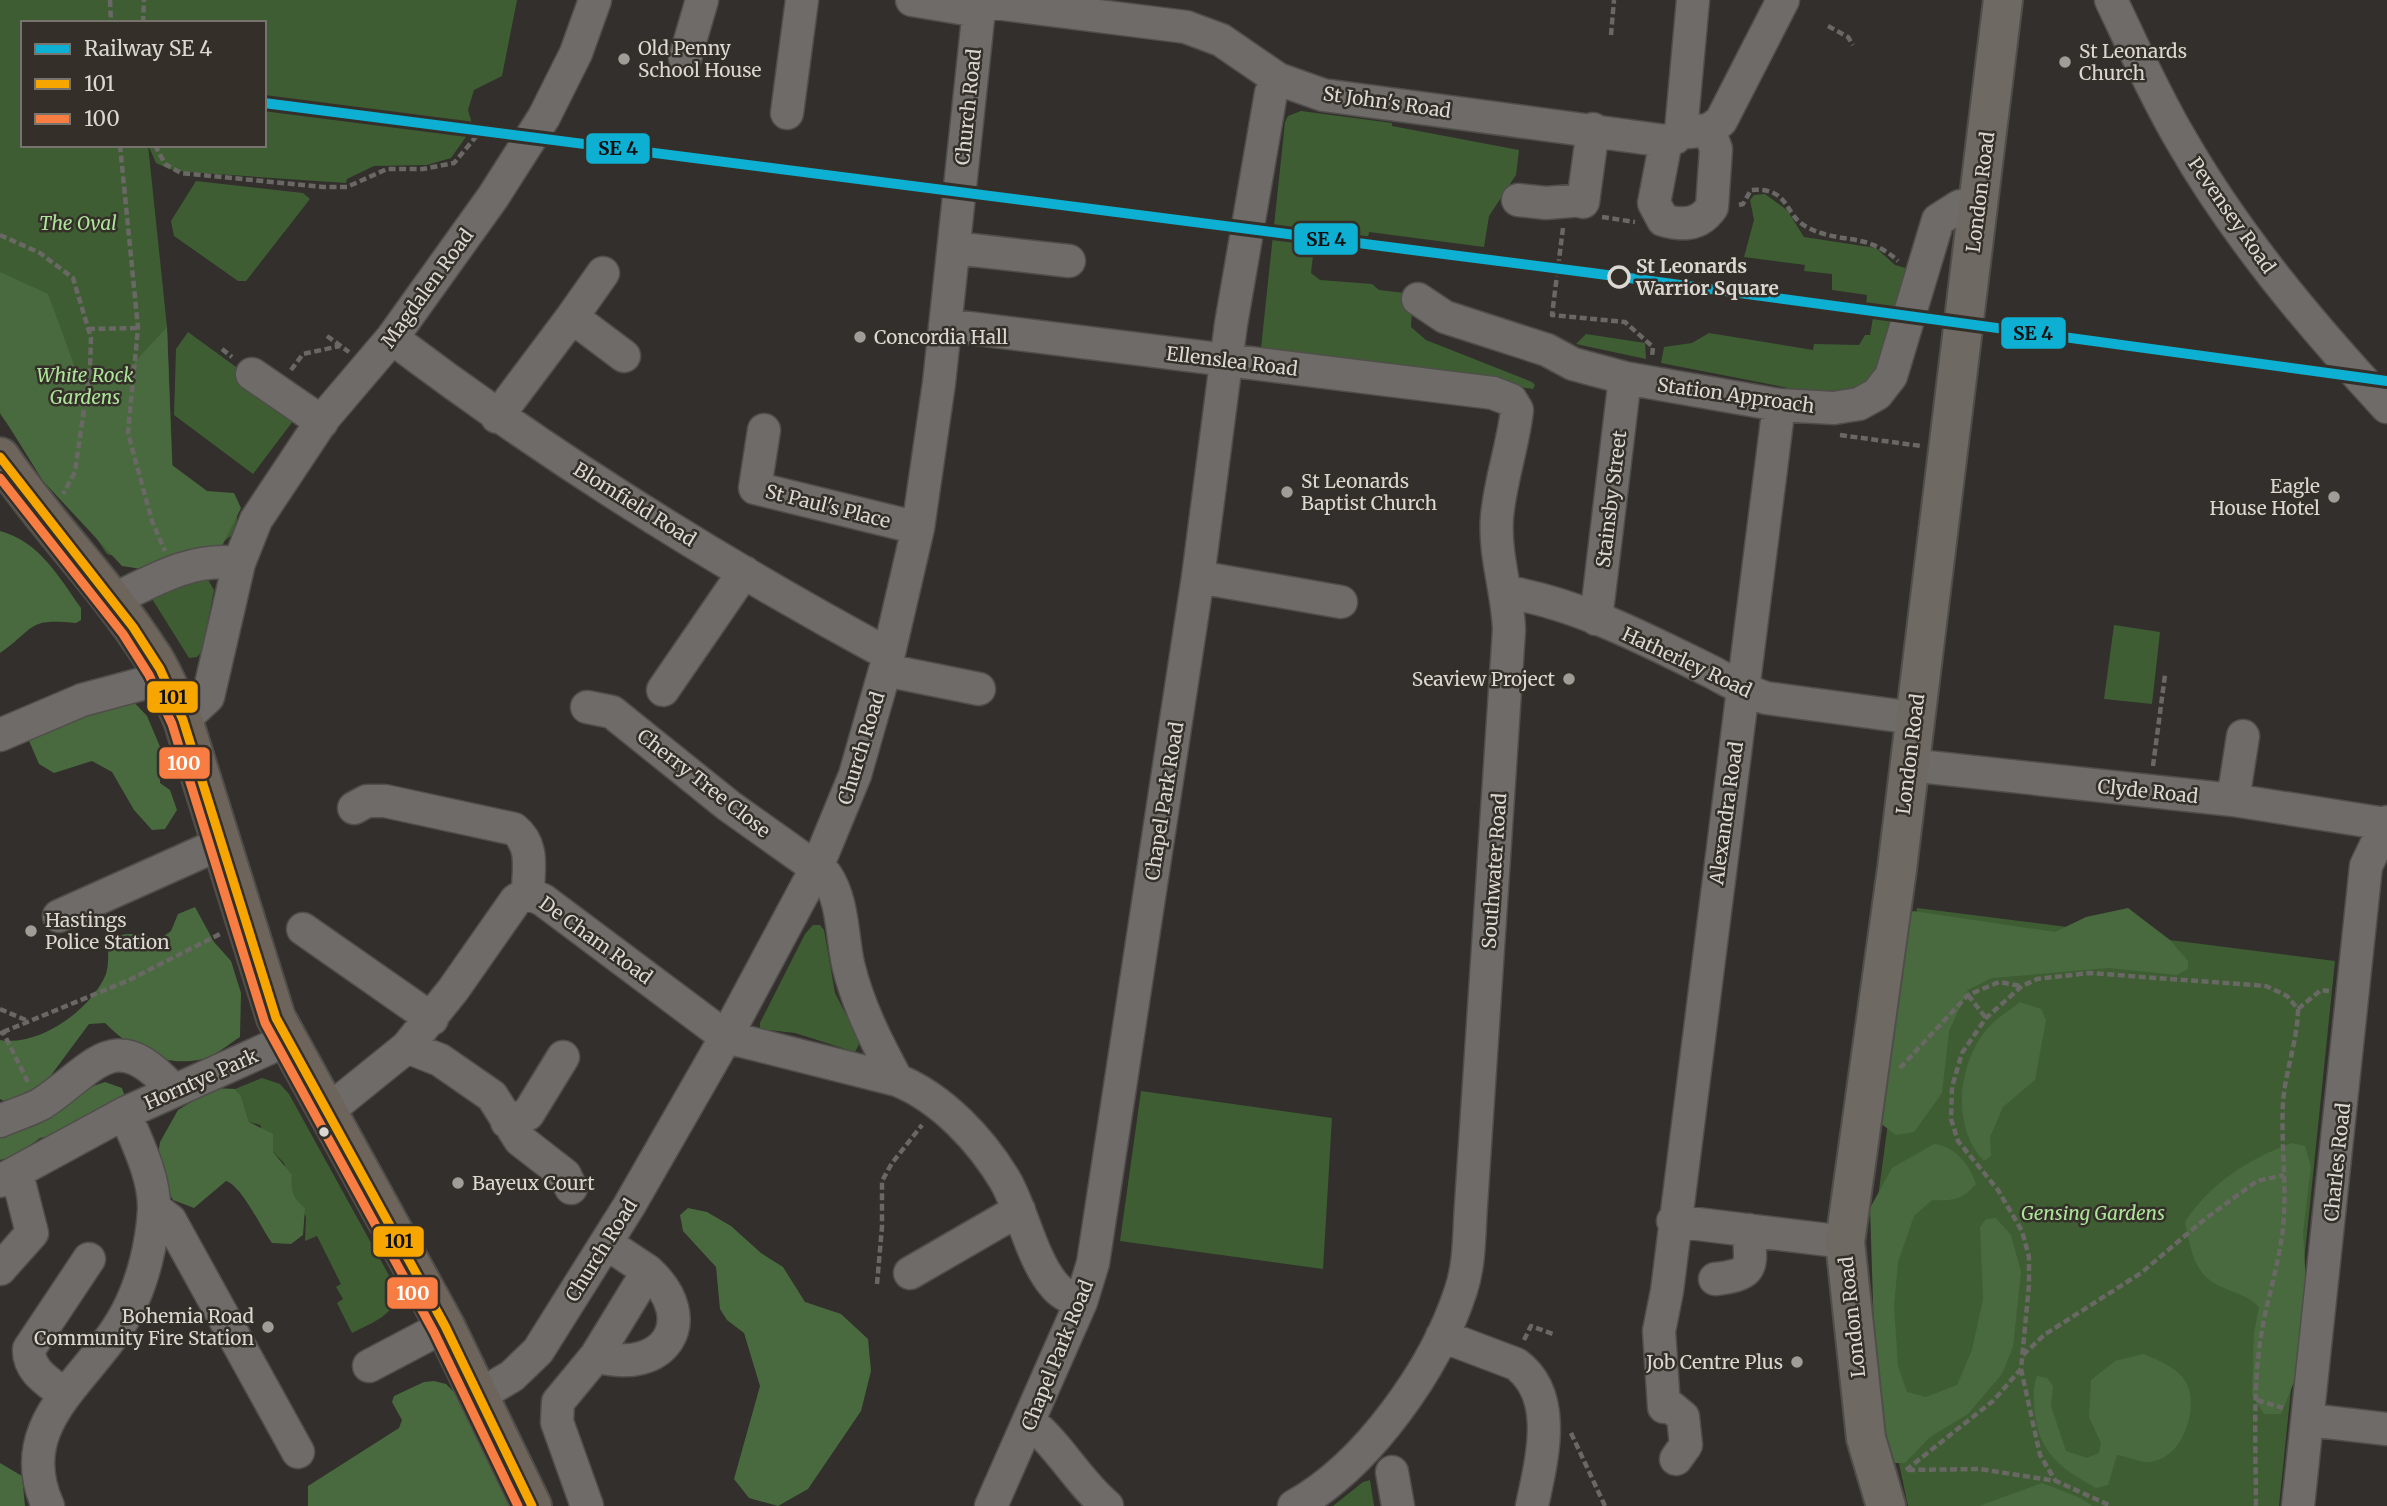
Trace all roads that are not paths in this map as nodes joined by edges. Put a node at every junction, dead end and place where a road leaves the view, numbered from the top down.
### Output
1 (595, 0) edge
2 (702, 0) edge
3 (802, 0) edge
4 (912, 0) edge
5 (1693, 0) edge
6 (1783, 0) edge
7 (2003, 0) edge
8 (2111, 0) edge
9 (979, 4) edge
10 (685, 58) dead end
11 (1278, 79) junction
12 (787, 113) dead end
13 (1593, 129) junction
14 (1685, 134) junction
15 (1518, 200) dead end
16 (1979, 206) junction
17 (954, 248) junction
18 (1069, 261) dead end
19 (603, 273) dead end
20 (1418, 299) dead end
21 (572, 317) junction
22 (945, 325) junction
23 (392, 338) junction
24 (624, 356) dead end
25 (1226, 361) junction
26 (1625, 379) junction
27 (264, 382) road end
28 (1515, 405) joint
29 (1779, 405) junction
30 (2387, 407) edge
31 (498, 417) junction
32 (321, 422) junction
33 (764, 430) dead end
34 (4, 471) edge
35 (918, 528) junction
36 (239, 563) junction
37 (744, 572) junction
38 (1198, 578) junction
39 (1507, 592) junction
40 (113, 600) junction
41 (1341, 602) dead end
42 (1596, 619) junction
43 (887, 662) junction
44 (164, 678) junction
45 (663, 690) dead end
46 (979, 690) dead end
47 (1744, 691) junction
48 (587, 707) dead end
49 (1914, 718) junction
50 (183, 720) junction
51 (0, 735) edge
52 (2243, 736) dead end
53 (1909, 765) junction
54 (2233, 800) junction
55 (354, 808) dead end
56 (2387, 823) edge
57 (222, 843) junction
58 (817, 867) junction
59 (528, 893) junction
60 (59, 916) dead end
61 (303, 929) dead end
62 (432, 1020) junction
63 (726, 1037) junction
64 (287, 1040) junction
65 (407, 1047) junction
66 (563, 1057) dead end
67 (897, 1080) junction
68 (173, 1090) junction
69 (329, 1110) junction
70 (125, 1113) junction
71 (0, 1121) edge
72 (507, 1122) junction
73 (8, 1177) edge
74 (571, 1188) dead end
75 (154, 1208) junction
76 (1019, 1210) junction
77 (1673, 1221) junction
78 (1749, 1230) junction
79 (1844, 1241) junction
80 (606, 1243) junction
81 (89, 1259) dead end
82 (0, 1269) edge
83 (648, 1271) junction
84 (910, 1273) dead end
85 (1715, 1279) dead end
86 (1081, 1303) junction
87 (445, 1326) junction
88 (1442, 1336) junction
89 (596, 1356) junction
90 (369, 1366) dead end
91 (64, 1394) junction
92 (480, 1395) junction
93 (2309, 1420) junction
94 (1030, 1422) junction
95 (2387, 1429) edge
96 (298, 1452) dead end
97 (1676, 1459) dead end
98 (1392, 1472) dead end
99 (1891, 1485) edge
100 (48, 1506) edge
101 (532, 1506) edge
102 (587, 1506) edge
103 (991, 1506) edge
104 (1107, 1506) edge
105 (1294, 1506) edge
106 (1398, 1506) edge
107 (1532, 1506) edge
108 (2298, 1506) edge

1 - 23 street, Magdalen Road
2 - 10 street
3 - 12 street
4 - 9 street, St John's Road
5 - 14 street
6 - 14 street
7 - 16 main road, London Road
8 - 30 street, Pevensey Road
9 - 11 street, St John's Road
9 - 17 street, Church Road
11 - 13 street, St John's Road
11 - 25 street, Chapel Park Road
13 - 14 street, St John's Road
13 - 15 street
14 - 14 street
16 - 29 street, Station Approach
16 - 49 main road, London Road
17 - 18 street
17 - 22 street, Church Road
19 - 21 street
20 - 26 street, Station Approach
21 - 24 street
21 - 31 street
22 - 25 street, Ellenslea Road
22 - 35 street, Church Road
23 - 31 street, Blomfield Road
23 - 32 street, Magdalen Road
25 - 28 street, Ellenslea Road
25 - 38 street, Chapel Park Road
26 - 29 street, Station Approach
26 - 42 street, Stainsby Street
27 - 32 street
28 - 39 street, Southwater Road
29 - 47 street, Alexandra Road
31 - 37 street, Blomfield Road
32 - 36 street, Magdalen Road
33 - 35 street, St Paul's Place
34 - 40 highway
35 - 43 street, Church Road
36 - 40 street
36 - 50 street, Magdalen Road
37 - 43 street, Blomfield Road
37 - 45 street
38 - 41 street
38 - 86 street, Chapel Park Road
39 - 42 street, Hatherley Road
39 - 88 street, Southwater Road
40 - 44 highway
42 - 47 street, Hatherley Road
43 - 46 street, Blomfield Road
43 - 58 street, Church Road
44 - 50 highway
44 - 51 street
47 - 49 street, Hatherley Road
47 - 77 street, Alexandra Road
48 - 58 street, Cherry Tree Close
49 - 53 main road, London Road
50 - 57 highway
52 - 54 street
53 - 54 street, Clyde Road
53 - 79 main road, London Road
54 - 56 street, Clyde Road
55 - 59 street
56 - 93 street, Charles Road
57 - 60 street
57 - 64 highway
58 - 63 street, Church Road
58 - 67 street
59 - 62 street, De Cham Road
59 - 63 street, De Cham Road
61 - 62 street
62 - 65 street, De Cham Road
63 - 67 street, De Cham Road
63 - 80 street, Church Road
64 - 68 street, Horntye Park
64 - 69 highway
65 - 69 street, De Cham Road
65 - 72 street
66 - 72 street
67 - 76 street, De Cham Road
68 - 70 street, Horntye Park
68 - 71 street
69 - 87 highway
70 - 73 street
70 - 75 street, Horntye Park
72 - 74 street
73 - 82 street
75 - 91 street, Horntye Park
75 - 96 street
76 - 84 street
76 - 86 street, De Cham Road
77 - 78 street
77 - 97 street, Alexandra Road
78 - 79 street
78 - 85 street
79 - 99 main road, London Road
80 - 83 street
80 - 92 street, Church Road
81 - 91 street
83 - 89 street
83 - 89 street
86 - 94 street, Chapel Park Road
87 - 90 street
87 - 92 highway
88 - 105 street
88 - 107 street
89 - 102 street
91 - 100 street, Horntye Park
92 - 101 highway
93 - 95 street
93 - 108 street, Charles Road
94 - 103 street, Chapel Park Road
94 - 104 street
98 - 106 street

